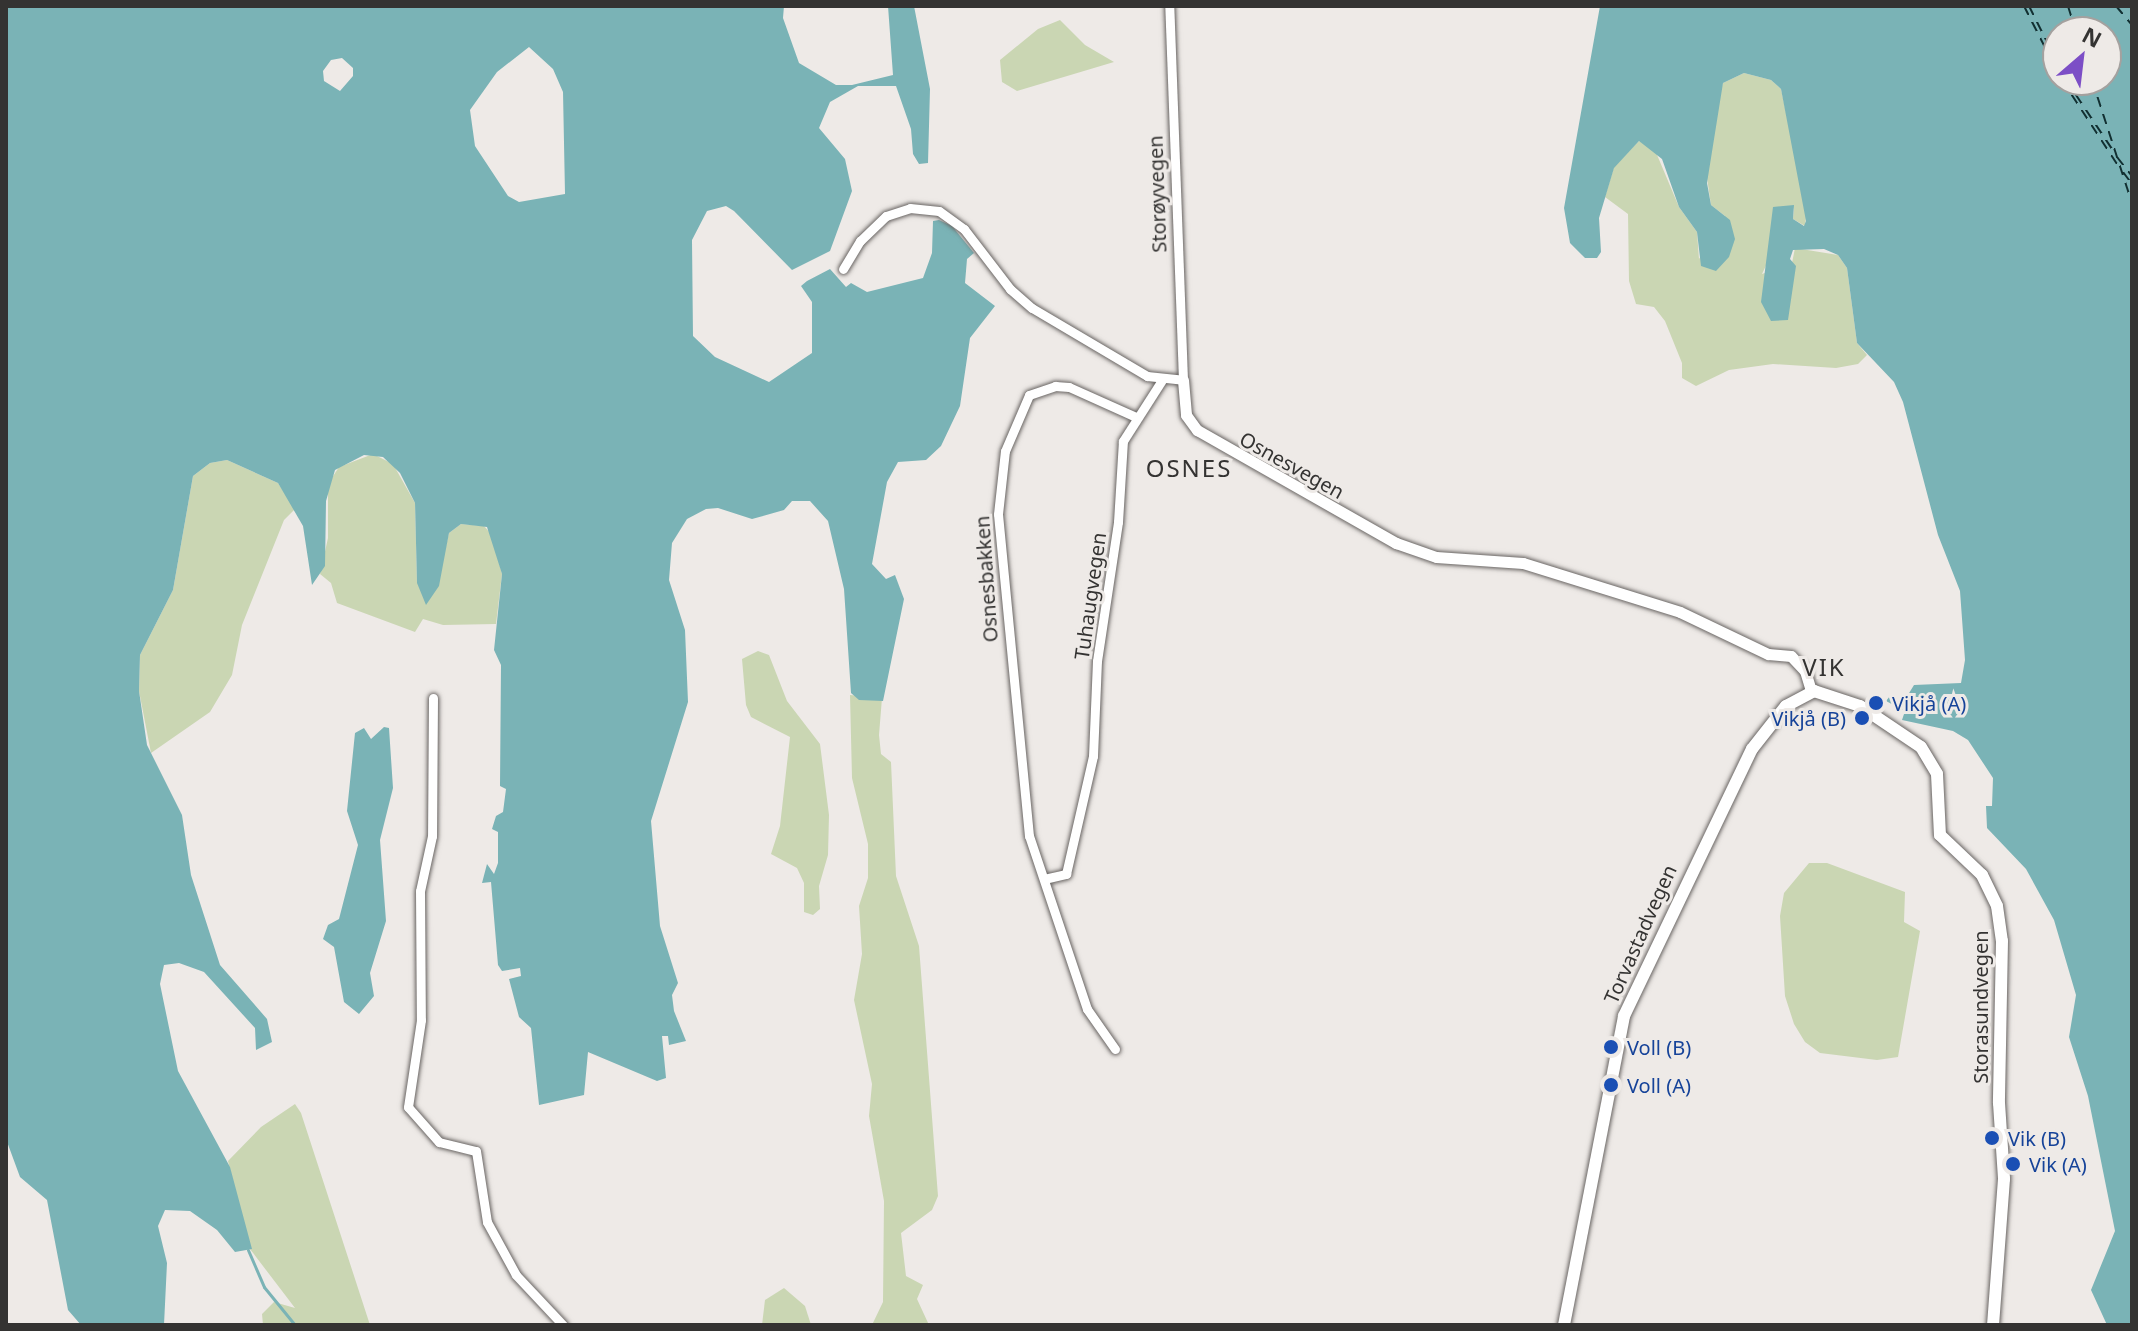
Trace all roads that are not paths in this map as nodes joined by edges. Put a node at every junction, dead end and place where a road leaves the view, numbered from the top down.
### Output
1 (1169, 6) edge
2 (843, 269) dead end
3 (1162, 380) junction
4 (1183, 380) junction
5 (1136, 417) junction
6 (1811, 691) junction
7 (433, 698) dead end
8 (1044, 879) junction
9 (1115, 1049) dead end
10 (563, 1325) edge
11 (1564, 1325) edge
12 (1993, 1325) edge

1 - 4 street, Storøyvegen
2 - 3 street
3 - 4 street
3 - 5 street, Tuhaugvegen
4 - 6 street, Osnesvegen
5 - 8 street, Tuhaugvegen
5 - 8 street, Osnesbakken
6 - 11 main road, Torvastadvegen
6 - 12 main road, Storasundvegen
7 - 10 street
8 - 9 street, Osnesbakken

